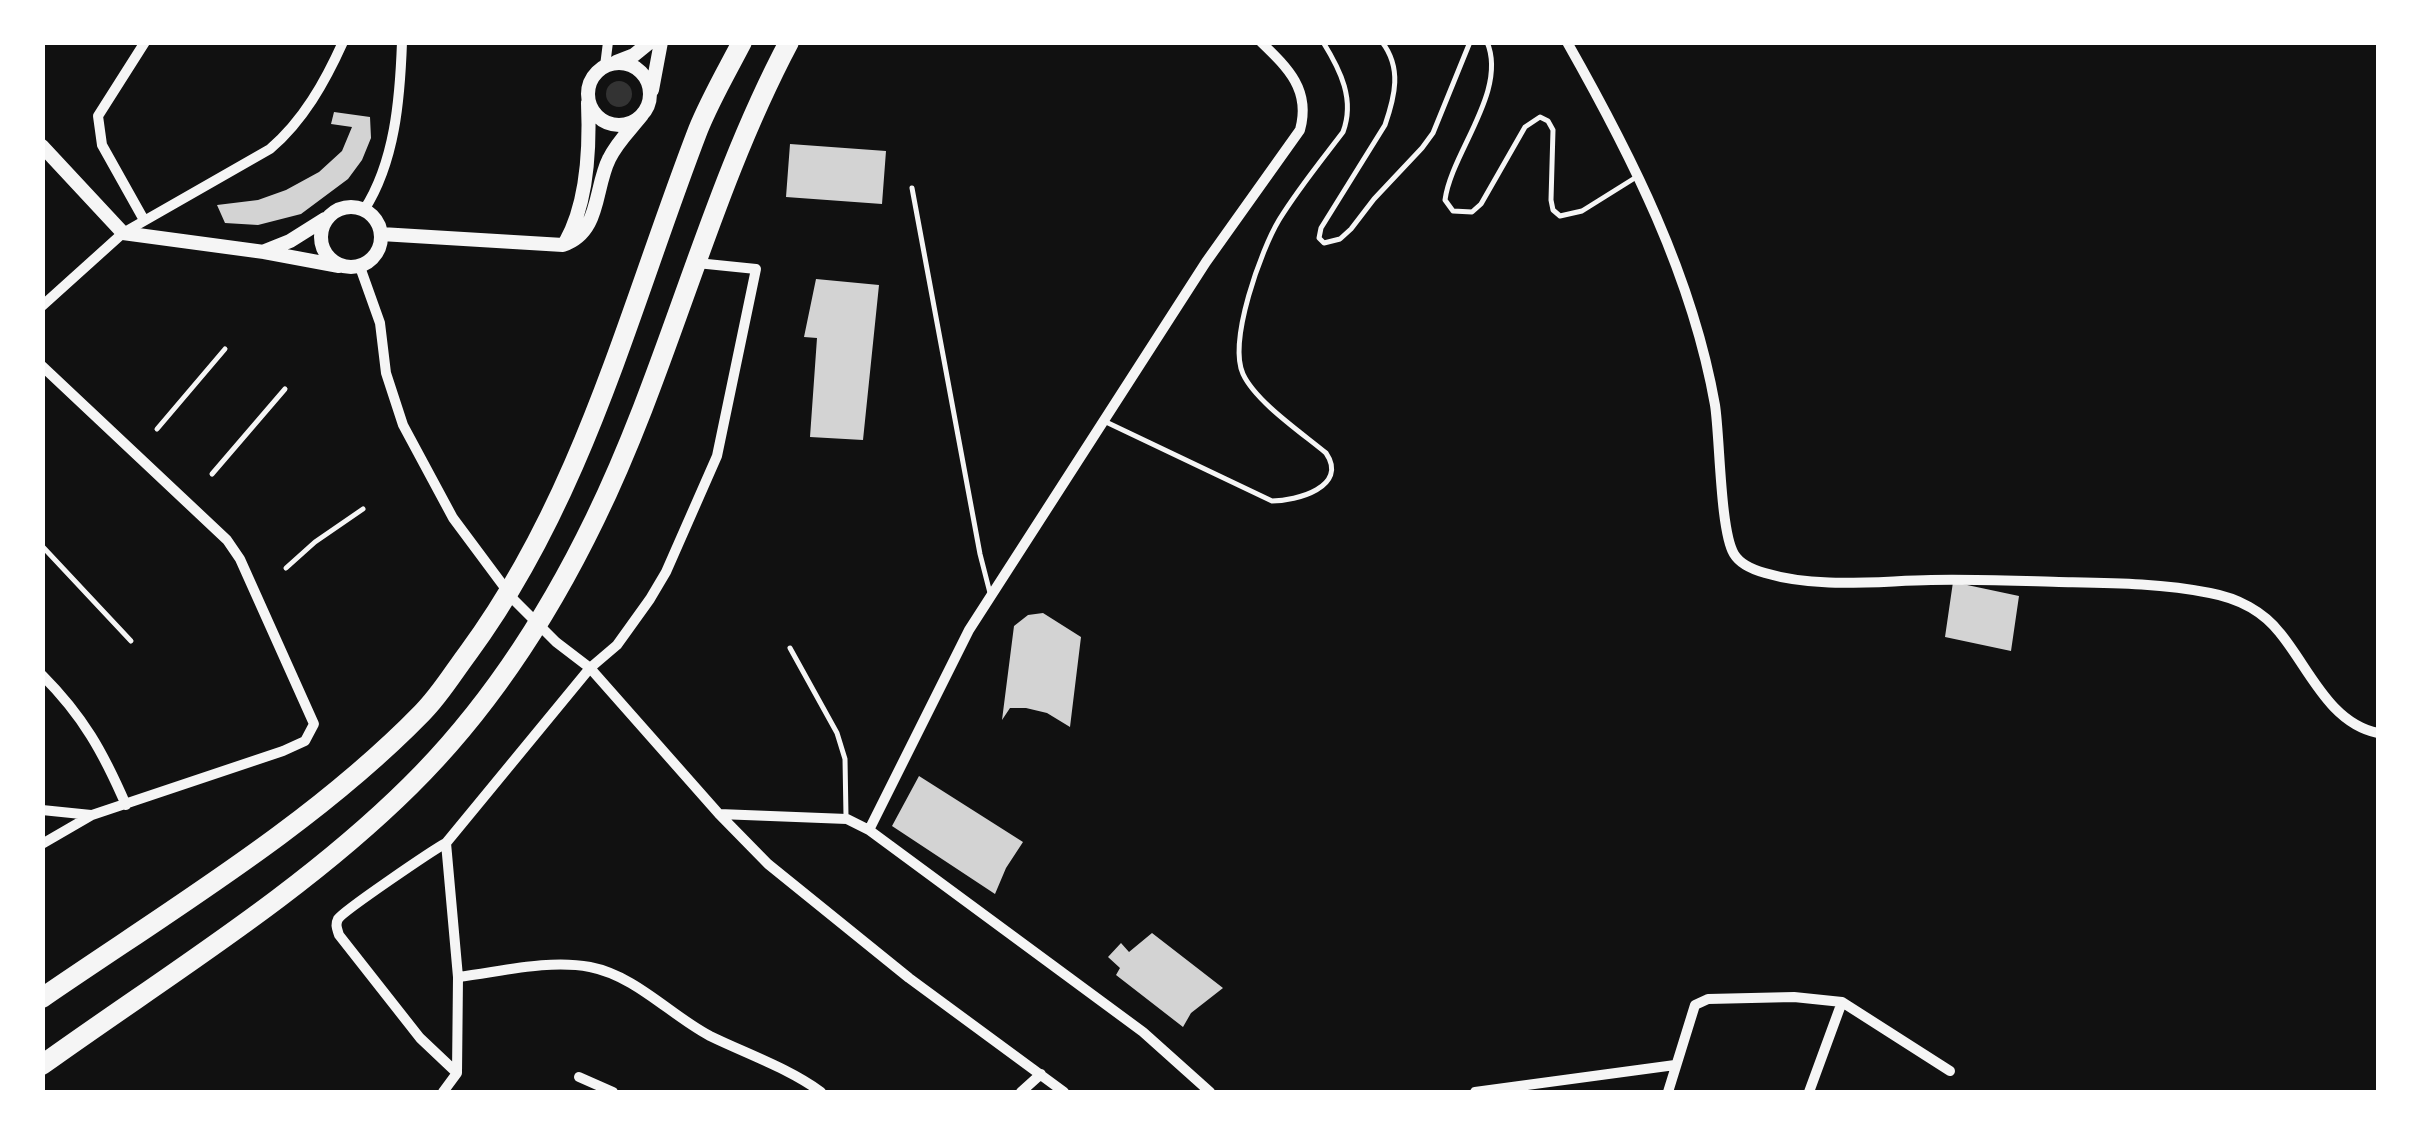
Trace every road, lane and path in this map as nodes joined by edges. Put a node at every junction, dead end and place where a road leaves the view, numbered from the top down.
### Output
1 (145, 42) edge
2 (343, 42) edge
3 (402, 42) edge
4 (608, 42) edge
5 (650, 42) edge
6 (661, 42) edge
7 (742, 42) edge
8 (789, 42) edge
9 (1261, 42) edge
10 (1324, 42) edge
11 (1382, 42) edge
12 (1470, 42) edge
13 (1487, 42) edge
14 (1567, 42) edge
15 (609, 65) junction
16 (588, 97) junction
17 (650, 100) junction
18 (642, 115) junction
19 (42, 146) edge
20 (1639, 176) junction
21 (912, 188) dead end
22 (364, 210) junction
23 (329, 215) junction
24 (144, 220) junction
25 (123, 233) junction
26 (380, 234) junction
27 (563, 245) junction
28 (264, 252) junction
29 (696, 262) junction
30 (338, 266) junction
31 (360, 267) junction
32 (42, 306) edge
33 (225, 349) dead end
34 (42, 366) edge
35 (286, 390) dead end
36 (1104, 421) junction
37 (156, 429) dead end
38 (212, 474) dead end
39 (362, 508) dead end
40 (42, 546) edge
41 (286, 568) dead end
42 (991, 595) junction
43 (131, 641) dead end
44 (790, 648) dead end
45 (590, 668) junction
46 (42, 675) edge
47 (2378, 733) edge
48 (126, 805) junction
49 (42, 810) edge
50 (718, 814) junction
51 (92, 815) junction
52 (846, 819) junction
53 (869, 830) junction
54 (446, 843) junction
55 (42, 844) edge
56 (458, 977) junction
57 (42, 998) edge
58 (1842, 1002) junction
59 (42, 1065) edge
60 (1675, 1065) junction
61 (1950, 1071) dead end
62 (457, 1073) junction
63 (1042, 1074) junction
64 (579, 1078) dead end
65 (443, 1092) edge
66 (614, 1092) edge
67 (821, 1092) edge
68 (1021, 1092) edge
69 (1054, 1092) edge
70 (1064, 1092) edge
71 (1210, 1092) edge
72 (1475, 1092) edge
73 (1668, 1092) edge
74 (1809, 1092) edge

1 - 24 street
2 - 24 street
3 - 22 street
4 - 15 street
5 - 15 street
6 - 17 street
7 - 57 highway
8 - 29 highway
9 - 36 street
10 - 36 lane
11 - 12 lane
13 - 20 lane
14 - 20 street
15 - 16 street
15 - 17 street
16 - 18 street
16 - 27 street
17 - 18 street
18 - 27 street
19 - 25 street
20 - 47 street
21 - 42 lane
22 - 23 street
22 - 26 street
23 - 28 street
23 - 30 street
24 - 25 street
25 - 28 street
25 - 32 street
26 - 27 street
26 - 31 street
28 - 30 street
29 - 45 street
29 - 59 highway
30 - 31 street
31 - 45 street
33 - 37 lane
34 - 48 street
35 - 38 lane
36 - 42 street
39 - 41 lane
40 - 43 lane
42 - 53 street
44 - 52 lane
45 - 50 street
45 - 54 street
46 - 48 street
48 - 51 street
49 - 51 street
50 - 52 street
50 - 63 street
51 - 55 street
52 - 53 street
53 - 71 street
54 - 56 street
54 - 62 street
56 - 62 street
56 - 67 street
58 - 60 street
58 - 61 street
58 - 74 street
60 - 72 street
60 - 73 street
62 - 65 street
63 - 68 street
63 - 69 street
63 - 70 street
64 - 66 street

